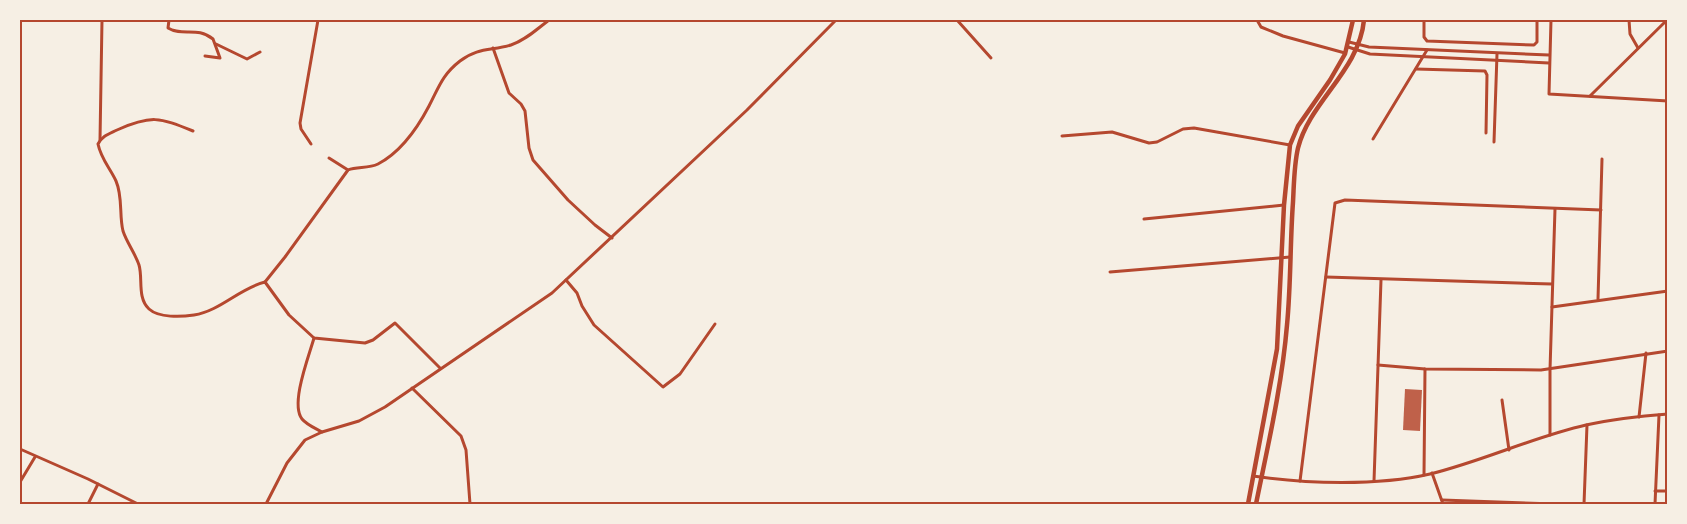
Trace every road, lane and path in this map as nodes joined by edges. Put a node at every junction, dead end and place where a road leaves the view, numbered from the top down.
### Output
1 (102, 20) edge
2 (169, 20) edge
3 (318, 20) edge
4 (549, 20) edge
5 (836, 20) edge
6 (957, 20) edge
7 (1257, 20) edge
8 (1353, 20) edge
9 (1364, 20) edge
10 (1424, 20) edge
11 (1538, 20) edge
12 (1551, 20) edge
13 (1629, 20) edge
14 (1667, 20) edge
15 (216, 44) junction
16 (1349, 44) junction
17 (1359, 44) junction
18 (1471, 44) junction
19 (494, 48) junction
20 (1638, 48) junction
21 (1357, 50) junction
22 (1427, 50) junction
23 (260, 52) dead end
24 (1469, 52) junction
25 (1346, 54) junction
26 (1497, 54) junction
27 (1549, 55) junction
28 (205, 56) dead end
29 (1424, 56) junction
30 (991, 58) dead end
31 (1497, 60) junction
32 (1549, 63) junction
33 (1416, 69) junction
34 (1590, 96) junction
35 (1668, 101) edge
36 (193, 131) dead end
37 (1486, 133) dead end
38 (1062, 136) dead end
39 (1373, 139) dead end
40 (100, 140) junction
41 (1494, 142) dead end
42 (311, 144) dead end
43 (1290, 145) junction
44 (329, 158) dead end
45 (1602, 159) dead end
46 (348, 170) junction
47 (1284, 205) junction
48 (1555, 208) junction
49 (1601, 210) junction
50 (1144, 219) dead end
51 (612, 238) junction
52 (1282, 257) junction
53 (1290, 257) junction
54 (1110, 272) dead end
55 (1326, 277) junction
56 (566, 280) junction
57 (1382, 280) junction
58 (265, 282) junction
59 (1552, 284) junction
60 (1668, 291) edge
61 (1598, 299) junction
62 (1552, 307) junction
63 (715, 324) dead end
64 (314, 338) junction
65 (1668, 351) edge
66 (1646, 353) junction
67 (1378, 365) junction
68 (440, 368) junction
69 (1425, 369) junction
70 (1550, 370) junction
71 (412, 388) junction
72 (1502, 399) dead end
73 (1668, 414) edge
74 (1659, 415) junction
75 (1639, 417) junction
76 (1587, 425) junction
77 (322, 432) junction
78 (1550, 435) junction
79 (20, 449) edge
80 (1509, 450) junction
81 (35, 457) junction
82 (1432, 473) junction
83 (1424, 475) junction
84 (1253, 476) junction
85 (1262, 477) junction
86 (1300, 481) junction
87 (1374, 481) junction
88 (20, 482) edge
89 (98, 484) junction
90 (1655, 491) junction
91 (1668, 491) edge
92 (1443, 502) edge
93 (88, 504) edge
94 (138, 504) edge
95 (266, 504) edge
96 (470, 504) edge
97 (1248, 504) edge
98 (1256, 504) edge
99 (1520, 504) edge
100 (1555, 504) edge
101 (1584, 504) edge
102 (1655, 504) edge

1 - 40 street
2 - 15 street
3 - 42 street
4 - 19 street
5 - 51 street
6 - 30 street
7 - 25 street
8 - 16 main road
9 - 17 main road
10 - 18 street
11 - 18 street
12 - 27 street
13 - 20 street
14 - 20 street
15 - 23 street
15 - 28 street
16 - 17 street
16 - 21 street
16 - 25 main road
17 - 21 main road
17 - 22 street
18 - 24 street
19 - 46 street
19 - 51 street
20 - 34 street
21 - 29 street
21 - 53 main road
22 - 24 street
22 - 29 street
24 - 26 street
25 - 43 main road
26 - 27 street
26 - 31 street
27 - 32 street
29 - 31 street
29 - 33 street
31 - 32 street
31 - 41 street
32 - 34 street
33 - 37 street
33 - 39 street
34 - 35 street
36 - 40 street
38 - 43 street
40 - 58 street
43 - 47 main road
44 - 46 street
45 - 49 street
46 - 58 street
47 - 50 street
47 - 52 main road
48 - 49 street
48 - 55 street
48 - 59 street
49 - 61 street
51 - 56 street
52 - 53 street
52 - 54 street
52 - 84 main road
53 - 85 main road
55 - 57 street
55 - 86 street
56 - 63 street
56 - 68 street
57 - 59 street
57 - 67 street
58 - 64 street
59 - 62 street
60 - 61 street
61 - 62 street
62 - 70 street
64 - 68 street
64 - 77 street
65 - 66 street
66 - 70 street
66 - 75 street
67 - 69 street
67 - 87 street
68 - 71 street
69 - 70 street
69 - 83 street
70 - 78 street
71 - 77 street
71 - 96 street
72 - 80 street
73 - 74 street
74 - 75 street
74 - 90 street
75 - 76 street
76 - 78 street
76 - 101 street
77 - 95 street
78 - 80 street
79 - 81 street
80 - 82 street
81 - 88 street
81 - 89 street
82 - 83 street
82 - 92 street
83 - 87 street
84 - 85 street
84 - 97 main road
85 - 86 street
85 - 98 main road
86 - 87 street
89 - 93 street
89 - 94 street
90 - 91 street
90 - 102 street
92 - 99 street
99 - 100 street

